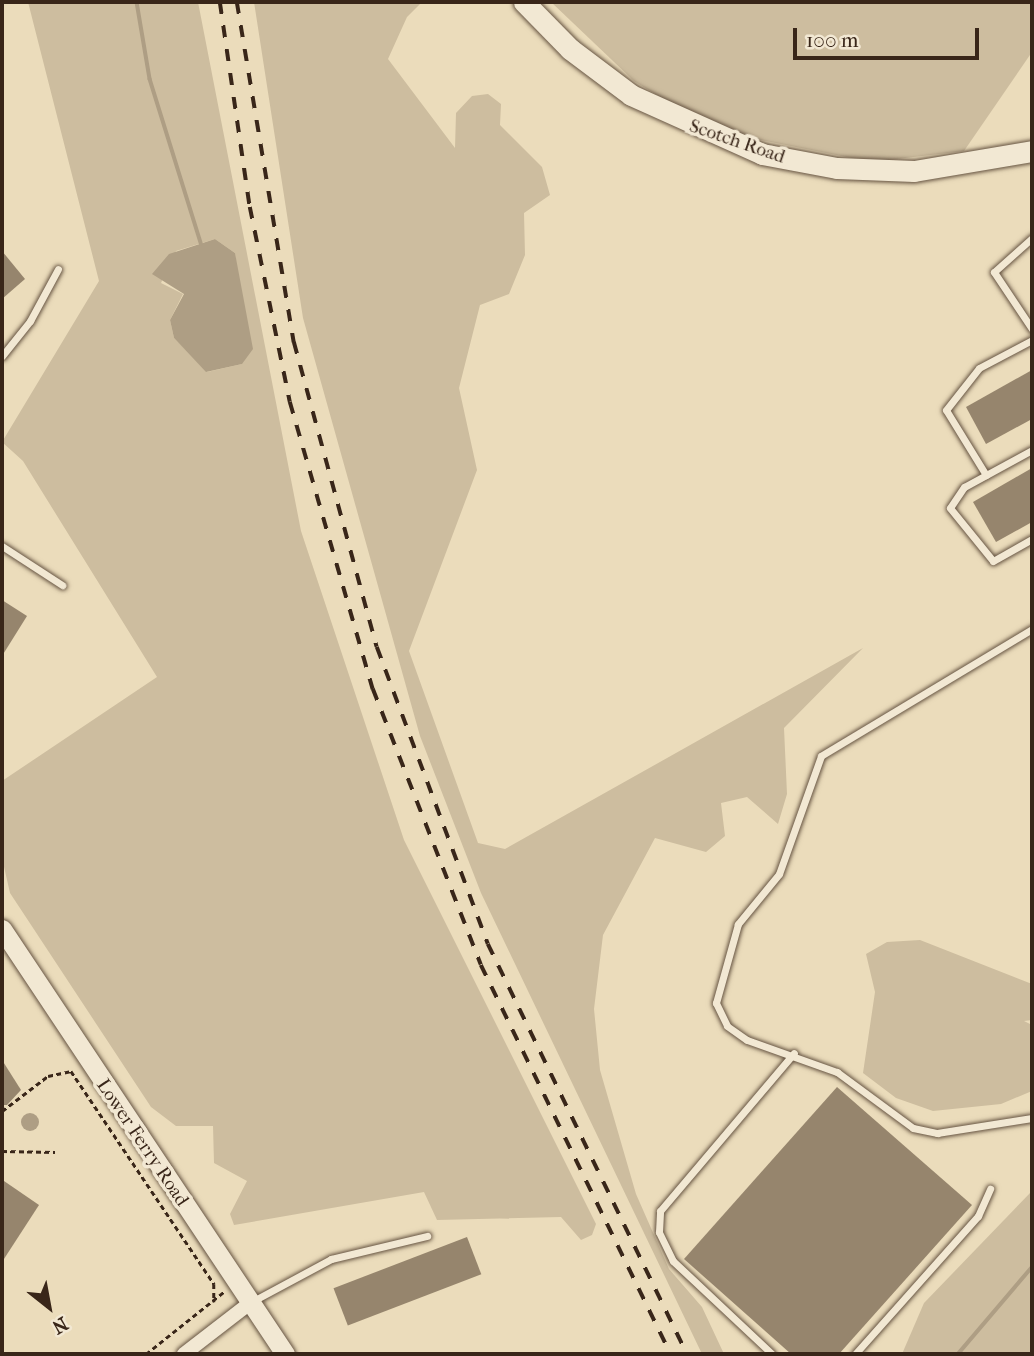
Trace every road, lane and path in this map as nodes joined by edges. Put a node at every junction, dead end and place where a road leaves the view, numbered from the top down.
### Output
1 (524, 2) edge
2 (1032, 151) edge
3 (1032, 238) edge
4 (58, 269) dead end
5 (1032, 329) edge
6 (1032, 340) edge
7 (2, 356) edge
8 (1032, 450) edge
9 (986, 475) junction
10 (1032, 539) edge
11 (2, 546) edge
12 (62, 585) dead end
13 (1032, 629) edge
14 (5, 943) edge
15 (793, 1053) junction
16 (2, 1111) edge
17 (1032, 1118) edge
18 (2, 1151) edge
19 (55, 1152) dead end
20 (990, 1189) dead end
21 (427, 1236) dead end
22 (235, 1282) junction
23 (214, 1302) junction
24 (250, 1303) junction
25 (146, 1354) edge
26 (184, 1354) edge
27 (285, 1354) edge
28 (772, 1354) edge
29 (855, 1354) edge

1 - 2 main road, Scotch Road
3 - 5 lane
4 - 7 lane
6 - 9 lane
8 - 9 lane
9 - 10 lane
11 - 12 lane
13 - 15 lane
14 - 22 street, Lower Ferry Road
15 - 17 lane
15 - 28 lane
16 - 23 path
18 - 19 path
20 - 29 lane
21 - 24 lane
22 - 23 path
22 - 24 street, Lower Ferry Road
23 - 25 path
24 - 26 street
24 - 27 street, Lower Ferry Road

